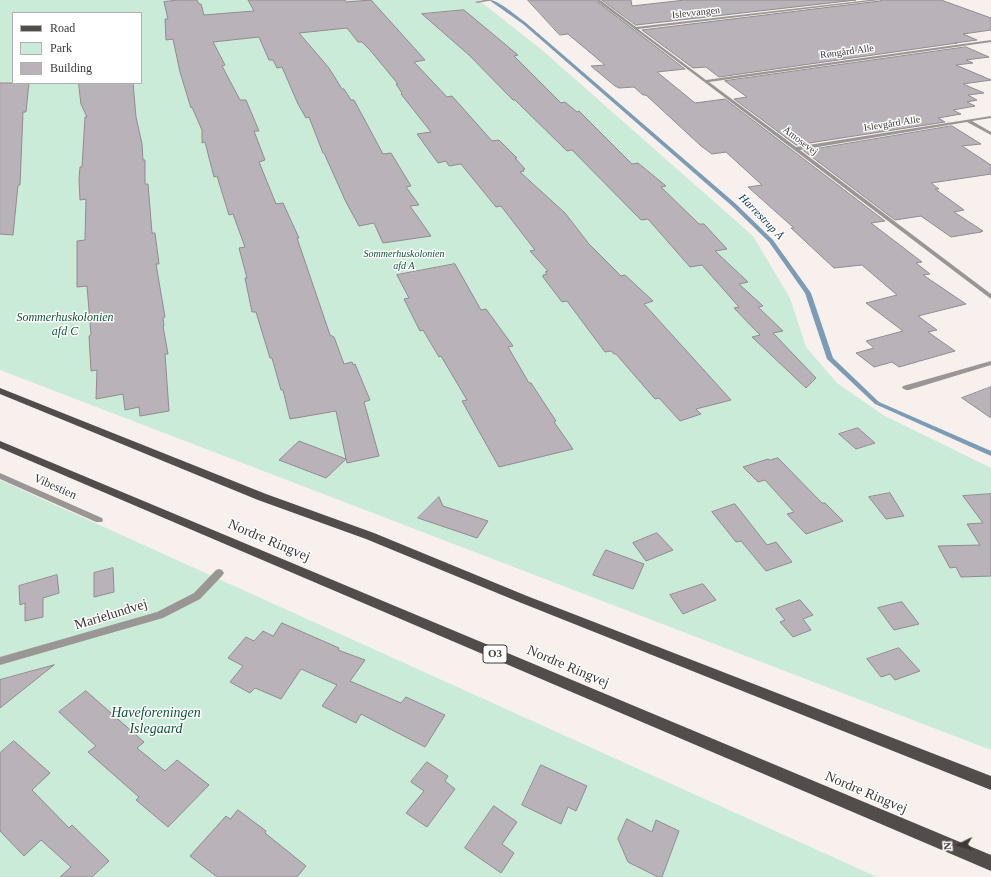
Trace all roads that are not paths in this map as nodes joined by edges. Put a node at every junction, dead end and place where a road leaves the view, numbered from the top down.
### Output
1 (492, 0) edge
2 (598, 0) edge
3 (878, 0) edge
4 (478, 1) dead end
5 (636, 28) junction
6 (991, 41) edge
7 (705, 81) junction
8 (991, 117) edge
9 (968, 121) junction
10 (991, 134) edge
11 (796, 149) junction
12 (991, 297) edge
13 (991, 363) edge
14 (906, 388) dead end
15 (0, 391) edge
16 (0, 444) edge
17 (0, 476) edge
18 (100, 520) dead end
19 (219, 573) dead end
20 (0, 662) edge
21 (991, 783) edge
22 (991, 863) edge

1 - 4 street
2 - 5 street, Åmosevej
3 - 5 street, Islevvangen
5 - 7 street, Åmosevej
6 - 7 street, Røngård Alle
7 - 11 street, Åmosevej
8 - 9 street, Islevgård Alle
9 - 10 street
9 - 11 street, Islevgård Alle
11 - 12 street, Åmosevej
13 - 14 street
15 - 21 main road
16 - 22 main road, Nordre Ringvej / O3
17 - 18 street, Vibestien
19 - 20 street, Marielundvej

